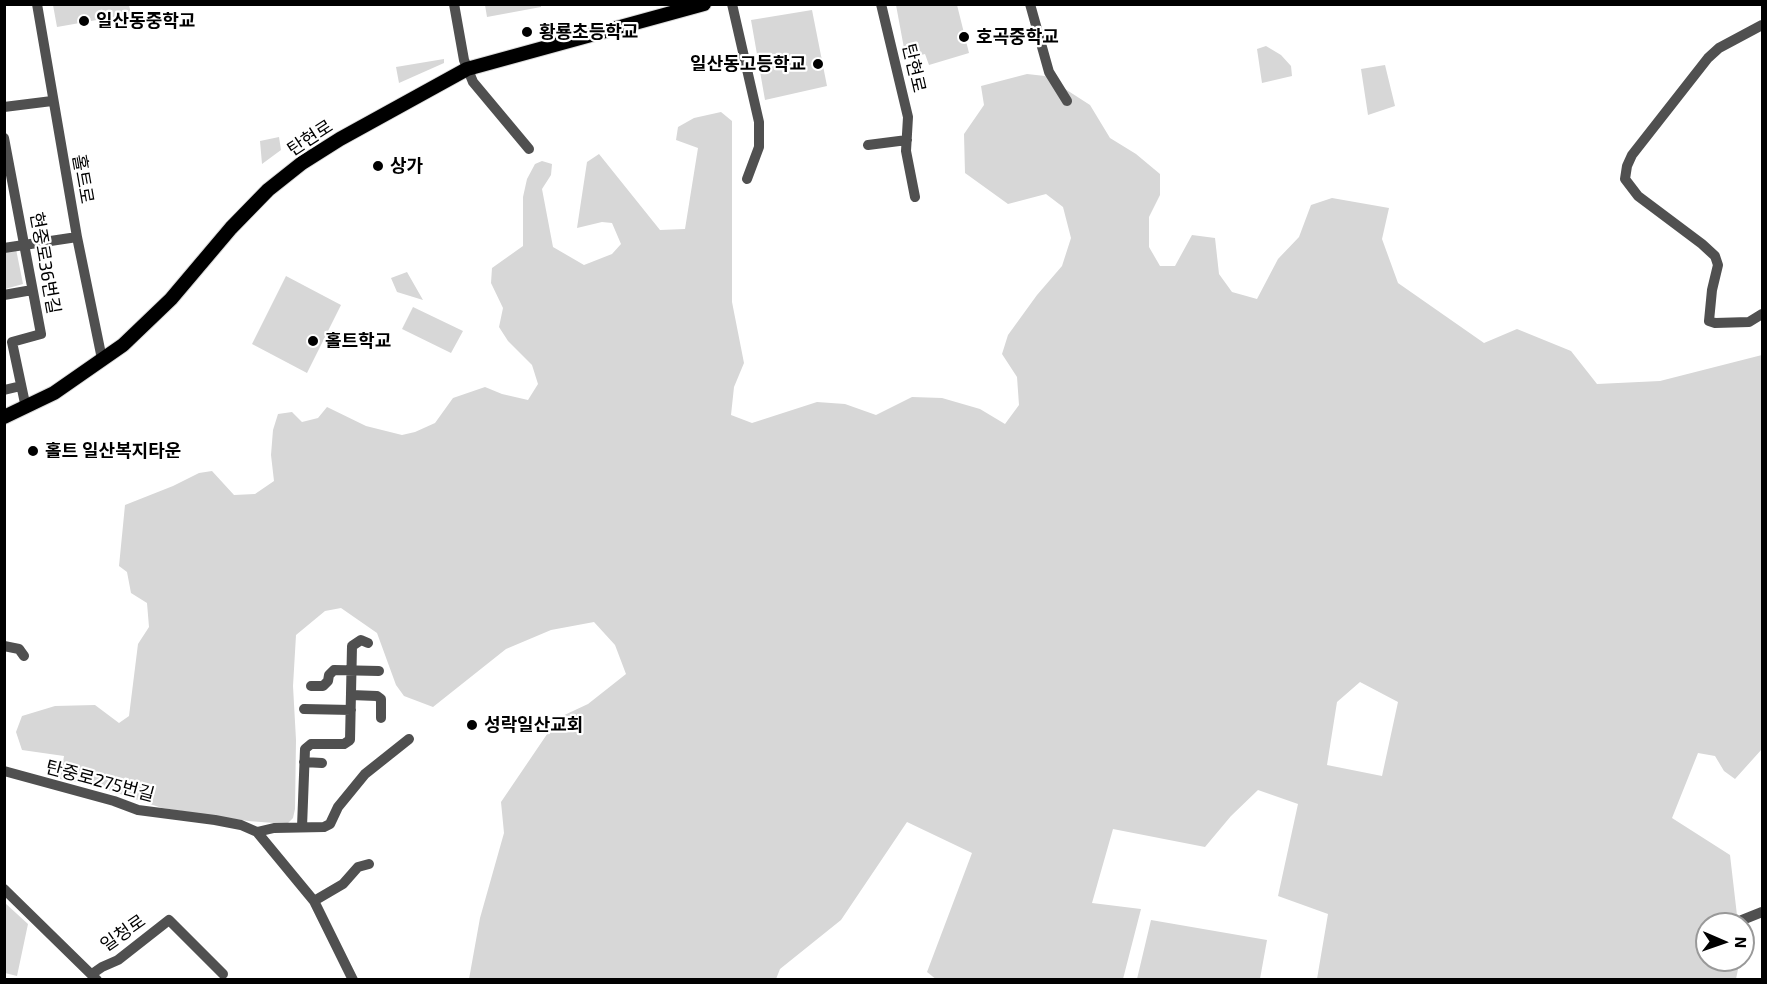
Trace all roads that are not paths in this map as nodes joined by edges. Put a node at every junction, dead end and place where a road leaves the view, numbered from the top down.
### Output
1 (37, 4) edge
2 (454, 4) edge
3 (704, 4) edge
4 (732, 4) edge
5 (881, 4) edge
6 (1030, 4) edge
7 (1762, 25) edge
8 (467, 69) junction
9 (52, 101) junction
10 (1067, 101) dead end
11 (4, 106) edge
12 (4, 138) edge
13 (907, 140) junction
14 (868, 145) dead end
15 (529, 149) dead end
16 (6, 155) edge
17 (747, 179) dead end
18 (16, 197) junction
19 (915, 197) dead end
20 (4, 199) edge
21 (77, 237) junction
22 (24, 244) junction
23 (4, 248) edge
24 (32, 290) junction
25 (4, 295) edge
26 (1762, 314) edge
27 (8, 342) edge
28 (102, 359) junction
29 (21, 386) junction
30 (4, 390) edge
31 (26, 408) junction
32 (4, 417) edge
33 (368, 643) dead end
34 (4, 646) edge
35 (24, 656) dead end
36 (352, 671) junction
37 (379, 671) dead end
38 (311, 686) dead end
39 (351, 695) junction
40 (304, 709) dead end
41 (351, 710) junction
42 (381, 718) dead end
43 (409, 739) dead end
44 (304, 762) junction
45 (322, 763) dead end
46 (4, 771) edge
47 (303, 827) junction
48 (257, 832) junction
49 (369, 864) dead end
50 (4, 889) edge
51 (314, 901) junction
52 (223, 974) dead end
53 (94, 977) edge
54 (353, 980) edge

1 - 9 street, 홀트로
2 - 8 street
3 - 8 main road, 탄현로
4 - 17 street
5 - 13 street, 탄현로
6 - 10 street
7 - 26 street
8 - 15 street
8 - 28 main road, 탄현로
9 - 11 street
9 - 21 street, 홀트로
12 - 16 street, 현중로36번길
13 - 14 street
13 - 19 street, 탄현로
16 - 18 street, 현중로36번길
18 - 20 street
18 - 22 street, 현중로36번길
21 - 22 street
21 - 28 street, 홀트로
22 - 23 street
22 - 24 street, 현중로36번길
24 - 25 street
24 - 27 street, 현중로36번길
27 - 29 street, 현중로36번길
28 - 31 main road, 탄현로
29 - 30 street
29 - 31 street, 현중로36번길
31 - 32 main road, 탄현로
33 - 36 street
34 - 35 street
36 - 37 street
36 - 38 street
36 - 39 street
39 - 41 street
39 - 42 street
40 - 41 street
41 - 44 street
43 - 47 street, 탄중로275번길
44 - 45 street
44 - 47 street
46 - 48 street, 탄중로275번길
47 - 48 street, 탄중로275번길
48 - 51 street
49 - 51 street
50 - 53 street, 일청로
51 - 54 street
52 - 53 street, 일청로

